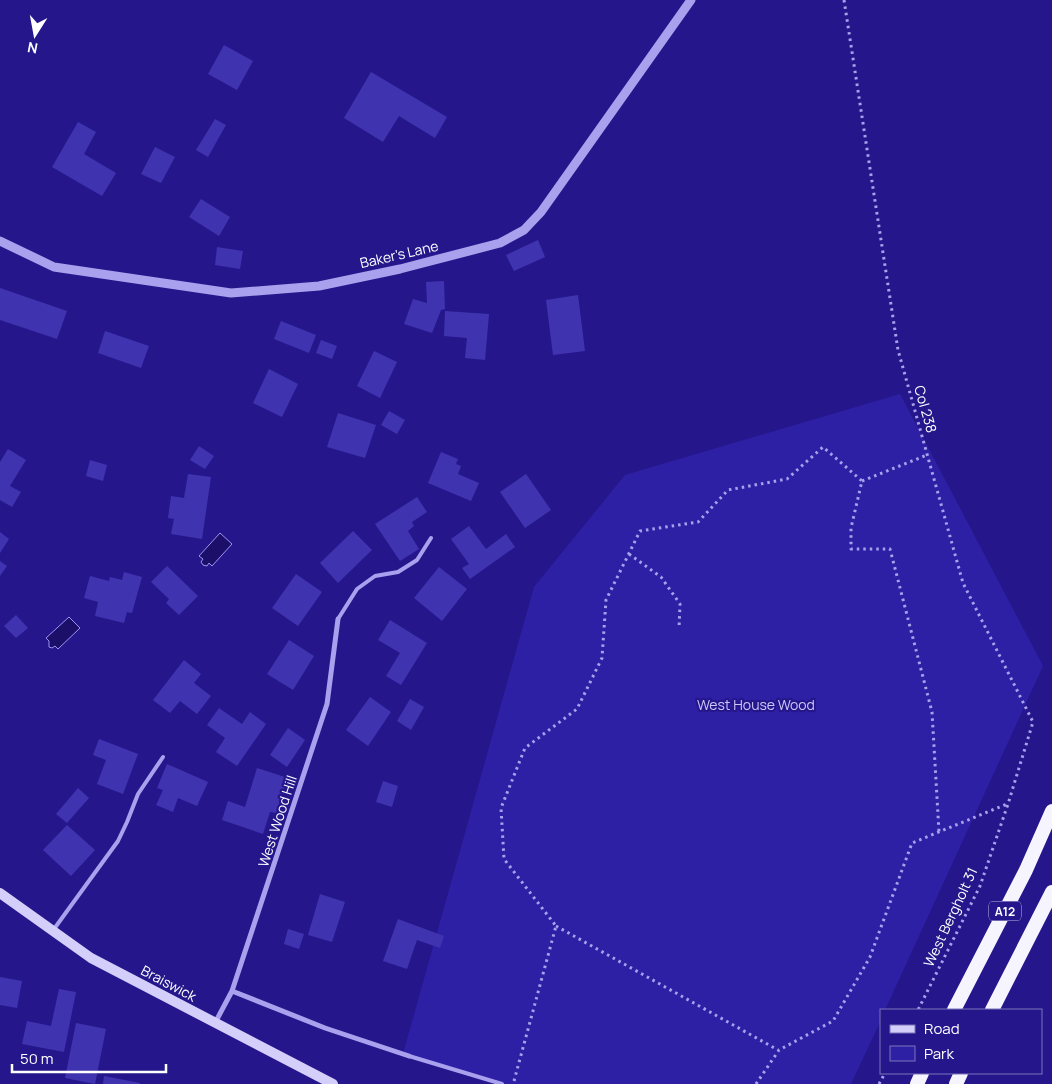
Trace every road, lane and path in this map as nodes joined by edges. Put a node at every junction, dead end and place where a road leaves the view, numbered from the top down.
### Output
1 (691, 0) edge
2 (844, 0) edge
3 (0, 241) edge
4 (927, 455) junction
5 (862, 481) junction
6 (431, 538) dead end
7 (628, 554) junction
8 (338, 619) joint
9 (679, 629) dead end
10 (164, 756) dead end
11 (1008, 804) junction
12 (1052, 810) edge
13 (939, 832) junction
14 (1052, 892) edge
15 (0, 893) edge
16 (556, 926) junction
17 (52, 931) junction
18 (232, 991) junction
19 (918, 1009) edge
20 (955, 1009) edge
21 (993, 1009) edge
22 (215, 1023) junction
23 (779, 1050) junction
24 (408, 1056) joint
25 (319, 1081) edge
26 (333, 1084) edge
27 (502, 1084) edge
28 (513, 1084) edge
29 (756, 1084) edge

1 - 3 street, Baker's Lane
2 - 4 path, Col 238
4 - 5 path
4 - 11 path, Col 238
5 - 7 path
5 - 13 path
6 - 8 lane
7 - 9 path
7 - 16 path
8 - 18 street, West Wood Hill
10 - 17 lane
11 - 13 path
11 - 19 path, West Bergholt 31
12 - 20 highway, A12
13 - 23 path
14 - 21 highway, A12
15 - 17 main road, Braiswick
16 - 23 path
16 - 28 path
17 - 22 main road, Braiswick
18 - 22 street, West Wood Hill
18 - 24 street
22 - 25 main road, Braiswick
23 - 29 path
24 - 27 lane
25 - 26 main road, Braiswick

